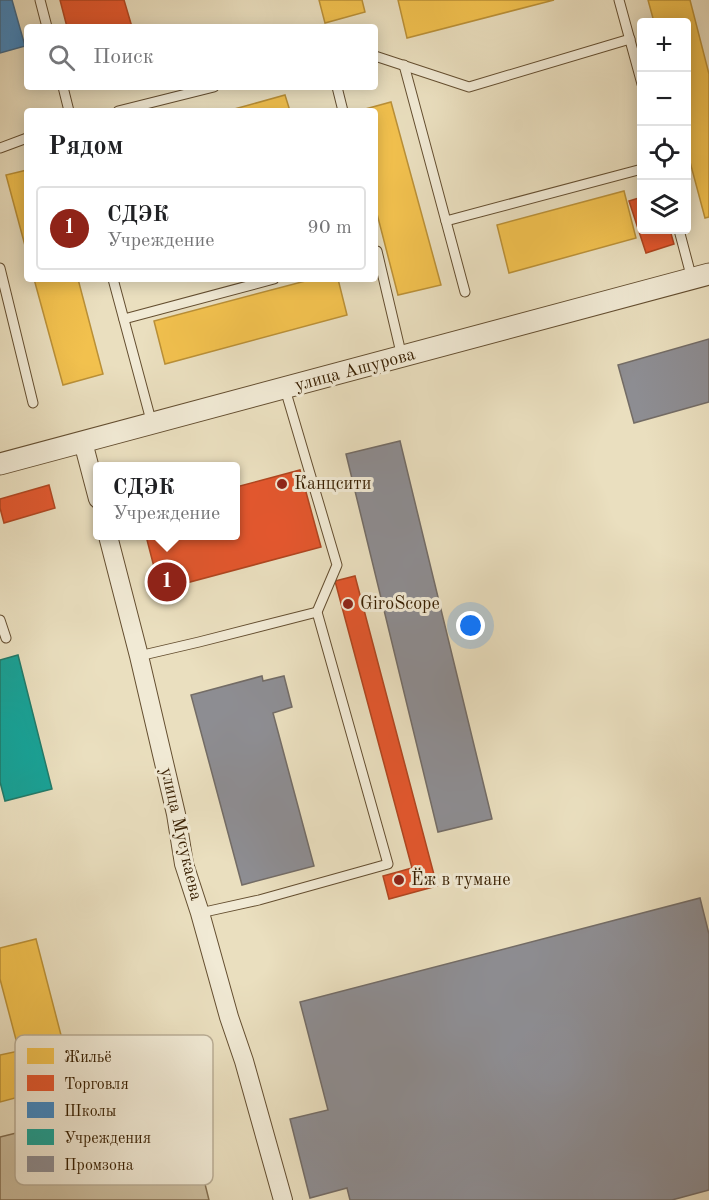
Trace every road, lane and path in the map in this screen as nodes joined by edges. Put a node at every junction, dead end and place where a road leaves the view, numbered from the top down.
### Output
1 (40, 0) edge
2 (619, 0) edge
3 (46, 24) edge
4 (630, 39) junction
5 (378, 57) edge
6 (404, 65) junction
7 (639, 72) edge
8 (64, 90) edge
9 (202, 90) edge
10 (338, 90) edge
11 (68, 108) edge
12 (130, 108) edge
13 (342, 108) edge
14 (24, 139) edge
15 (0, 148) edge
16 (637, 170) edge
17 (446, 221) junction
18 (681, 234) edge
19 (378, 257) edge
20 (0, 268) edge
21 (700, 277) edge
22 (114, 282) edge
23 (263, 282) edge
24 (465, 292) dead end
25 (124, 319) junction
26 (402, 357) junction
27 (285, 388) junction
28 (33, 403) dead end
29 (152, 424) junction
30 (83, 442) junction
31 (0, 464) edge
32 (93, 480) edge
33 (109, 540) edge
34 (317, 612) junction
35 (0, 620) edge
36 (6, 638) dead end
37 (139, 656) junction
38 (200, 913) junction
39 (283, 1200) edge

1 - 3 lane
2 - 4 lane
4 - 6 lane
4 - 7 lane
5 - 6 lane
6 - 17 lane
8 - 11 lane
9 - 12 lane
10 - 13 lane
14 - 15 lane
16 - 17 lane
17 - 24 lane
18 - 21 lane
19 - 26 lane
20 - 28 lane
21 - 26 street, улица Ашурова
22 - 25 lane
23 - 25 lane
25 - 29 lane
26 - 27 street, улица Ашурова
27 - 29 street, улица Ашурова
27 - 34 lane
29 - 30 street, улица Ашурова
30 - 31 street, улица Ашурова
30 - 32 street
33 - 37 street, улица Мусукаева
34 - 37 lane
34 - 38 lane
35 - 36 lane
37 - 38 street, улица Мусукаева
38 - 39 street, улица Мусукаева

